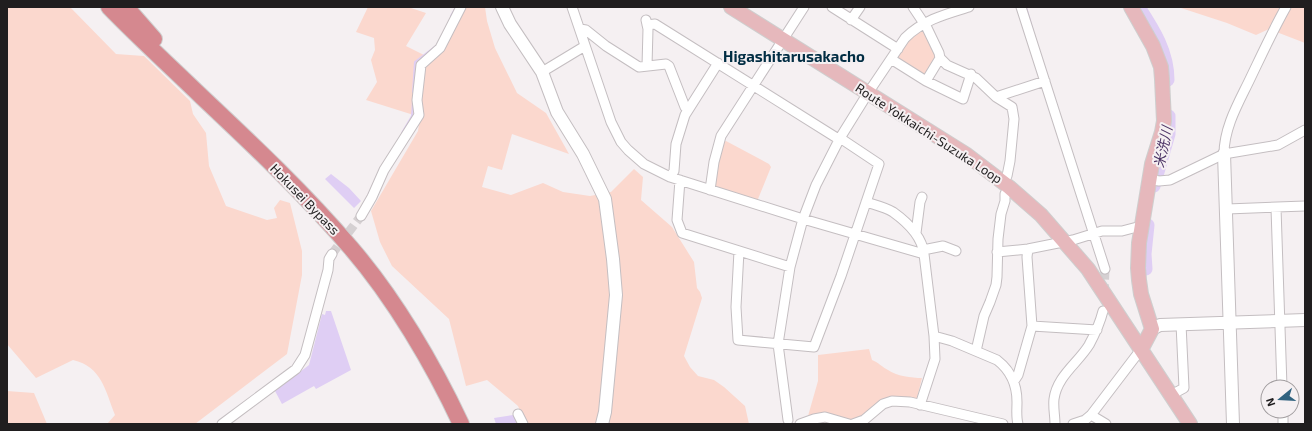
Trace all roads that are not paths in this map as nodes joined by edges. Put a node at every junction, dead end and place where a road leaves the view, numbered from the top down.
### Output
1 (99, 7) edge
2 (108, 7) edge
3 (126, 7) edge
4 (461, 7) edge
5 (502, 7) edge
6 (572, 7) edge
7 (803, 7) edge
8 (832, 7) edge
9 (860, 7) edge
10 (912, 7) edge
11 (969, 7) edge
12 (1021, 7) edge
13 (1131, 7) edge
14 (1286, 7) edge
15 (734, 8) edge
16 (852, 20) junction
17 (923, 24) junction
18 (580, 29) junction
19 (783, 39) junction
20 (585, 46) junction
21 (898, 49) junction
22 (940, 58) junction
23 (891, 59) junction
24 (718, 63) junction
25 (647, 66) junction
26 (542, 72) junction
27 (970, 74) junction
28 (926, 80) junction
29 (1045, 81) junction
30 (753, 86) junction
31 (868, 93) junction
32 (203, 97) junction
33 (996, 97) junction
34 (688, 110) junction
35 (1305, 130) edge
36 (840, 139) junction
37 (1224, 154) junction
38 (670, 177) junction
39 (680, 180) junction
40 (1153, 180) junction
41 (1008, 181) junction
42 (710, 190) junction
43 (922, 197) dead end
44 (866, 202) junction
45 (1305, 206) edge
46 (1227, 208) junction
47 (1276, 208) junction
48 (361, 216) tunnel mouth
49 (803, 219) junction
50 (1141, 226) junction
51 (916, 233) junction
52 (1093, 233) junction
53 (855, 235) junction
54 (1065, 241) junction
55 (1028, 249) junction
56 (739, 251) junction
57 (956, 251) dead end
58 (924, 252) junction
59 (998, 252) junction
60 (332, 254) tunnel mouth
61 (790, 267) junction
62 (1105, 269) tunnel mouth
63 (1103, 311) dead end
64 (1305, 320) edge
65 (1280, 321) junction
66 (1230, 323) junction
67 (1181, 324) junction
68 (1032, 326) junction
69 (1152, 329) junction
70 (1096, 330) junction
71 (934, 336) junction
72 (778, 344) junction
73 (1142, 348) junction
74 (976, 351) junction
75 (1282, 379) edge
76 (1014, 381) junction
77 (1171, 395) junction
78 (920, 405) junction
79 (518, 414) dead end
80 (1090, 415) junction
81 (788, 420) dead end
82 (222, 424) edge
83 (461, 424) edge
84 (523, 424) edge
85 (602, 424) edge
86 (800, 424) edge
87 (849, 424) edge
88 (853, 424) edge
89 (1003, 424) edge
90 (1018, 424) edge
91 (1055, 424) edge
92 (1073, 424) edge
93 (1106, 424) edge
94 (1190, 424) edge
95 (1233, 424) edge

1 - 32 highway
2 - 32 highway, Hokusei Bypass
3 - 32 highway
4 - 48 street
5 - 26 street
6 - 18 street
7 - 19 street
8 - 16 street
9 - 16 street
10 - 17 street
11 - 17 street
12 - 29 street
13 - 40 main road
14 - 37 street
15 - 19 main road, Route Yokkaichi-Suzuka Loop
16 - 21 street
17 - 21 street
17 - 22 street
18 - 20 street
18 - 25 street
19 - 30 street
19 - 31 main road, Route Yokkaichi-Suzuka Loop
20 - 26 street
20 - 38 street
21 - 23 street
22 - 27 street
22 - 28 street
23 - 28 street
23 - 31 street
24 - 25 street
24 - 30 street
24 - 34 street
25 - 34 street
26 - 85 street
27 - 28 street
27 - 33 street
29 - 33 street
29 - 52 street
30 - 36 street
30 - 42 street
31 - 36 street
31 - 41 main road, Route Yokkaichi-Suzuka Loop
32 - 83 highway, Hokusei Bypass
33 - 41 street
34 - 38 street
35 - 37 street
36 - 44 street
36 - 49 street
37 - 40 street
37 - 46 street
38 - 39 street
39 - 42 street
39 - 56 street
40 - 50 main road
41 - 54 main road, Route Yokkaichi-Suzuka Loop
41 - 59 street
42 - 49 street
43 - 51 street
44 - 51 street
44 - 53 street
45 - 47 street
46 - 47 street
46 - 66 street
47 - 65 street
49 - 53 street
49 - 61 street
50 - 52 street
50 - 69 main road
51 - 58 street
52 - 54 street
52 - 62 street
53 - 58 street
53 - 72 street
54 - 55 street
54 - 73 main road, Route Yokkaichi-Suzuka Loop
55 - 59 street
55 - 68 street
56 - 61 street
56 - 72 street
57 - 58 street
58 - 71 street
59 - 74 street
60 - 82 street
61 - 72 street
63 - 70 street
64 - 65 street
65 - 66 street
65 - 75 street
66 - 67 street
66 - 95 street
67 - 69 street
67 - 77 street
68 - 70 street
68 - 76 street
69 - 73 main road
70 - 91 street
71 - 74 street
71 - 78 street
72 - 81 street
73 - 77 main road, Route Yokkaichi-Suzuka Loop
73 - 80 street
74 - 76 street
76 - 90 street
77 - 94 main road, Route Yokkaichi-Suzuka Loop
78 - 88 street
78 - 89 street
79 - 84 street
80 - 92 street
80 - 93 street
86 - 87 street

